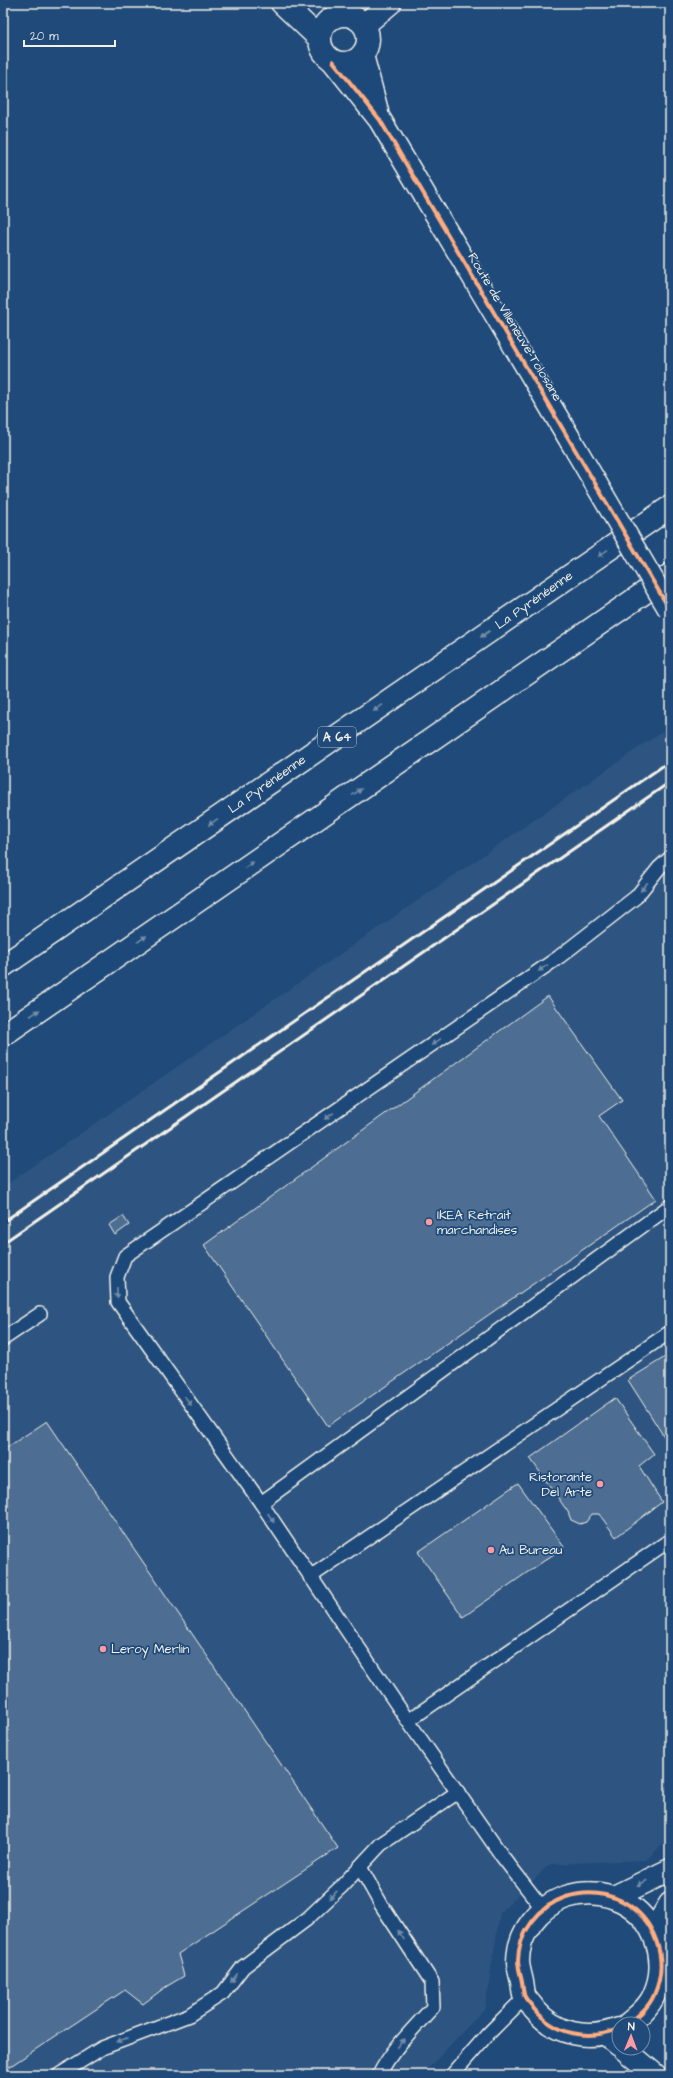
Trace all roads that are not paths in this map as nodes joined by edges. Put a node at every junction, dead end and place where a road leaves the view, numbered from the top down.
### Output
1 (283, 3) edge
2 (390, 3) edge
3 (329, 19) junction
4 (364, 25) junction
5 (319, 38) junction
6 (362, 55) junction
7 (333, 61) junction
8 (380, 120) junction
9 (670, 507) edge
10 (670, 575) edge
11 (670, 610) edge
12 (670, 858) edge
13 (3, 966) edge
14 (3, 1035) edge
15 (670, 1206) edge
16 (40, 1314) dead end
17 (670, 1332) edge
18 (3, 1339) edge
19 (261, 1503) junction
20 (670, 1540) edge
21 (310, 1577) junction
22 (408, 1720) junction
23 (458, 1792) junction
24 (360, 1867) junction
25 (670, 1870) edge
26 (614, 1897) junction
27 (670, 1904) edge
28 (543, 1909) junction
29 (654, 1932) junction
30 (525, 1997) junction
31 (637, 2016) edge
32 (611, 2036) edge
33 (632, 2056) edge
34 (60, 2075) edge
35 (379, 2075) edge
36 (452, 2075) edge
37 (655, 2075) edge

1 - 3 main road, Route de Villeneuve-Tolosane
1 - 5 main road, Route de Villeneuve-Tolosane
2 - 4 main road
3 - 4 main road
3 - 5 main road
4 - 6 main road
5 - 7 main road, Route de Villeneuve-Tolosane
6 - 7 main road
6 - 8 main road, Route de Villeneuve-Tolosane
7 - 8 main road, Route de Villeneuve-Tolosane
8 - 11 main road, Route de Villeneuve-Tolosane, bridge
9 -> 13 main road, La Pyrénéenne / A 64
14 -> 10 main road
12 -> 19 lane
15 - 19 lane
16 - 18 lane
17 - 21 lane
19 -> 21 lane
20 - 22 lane
21 - 22 lane
22 - 23 lane
23 - 24 lane
23 - 28 lane
24 -> 34 lane
35 -> 24 lane
25 -> 26 main road
26 - 28 main road
26 - 29 main road
27 - 29 main road
28 - 30 main road
29 - 31 main road
30 - 32 main road
30 - 36 lane
33 - 37 main road

